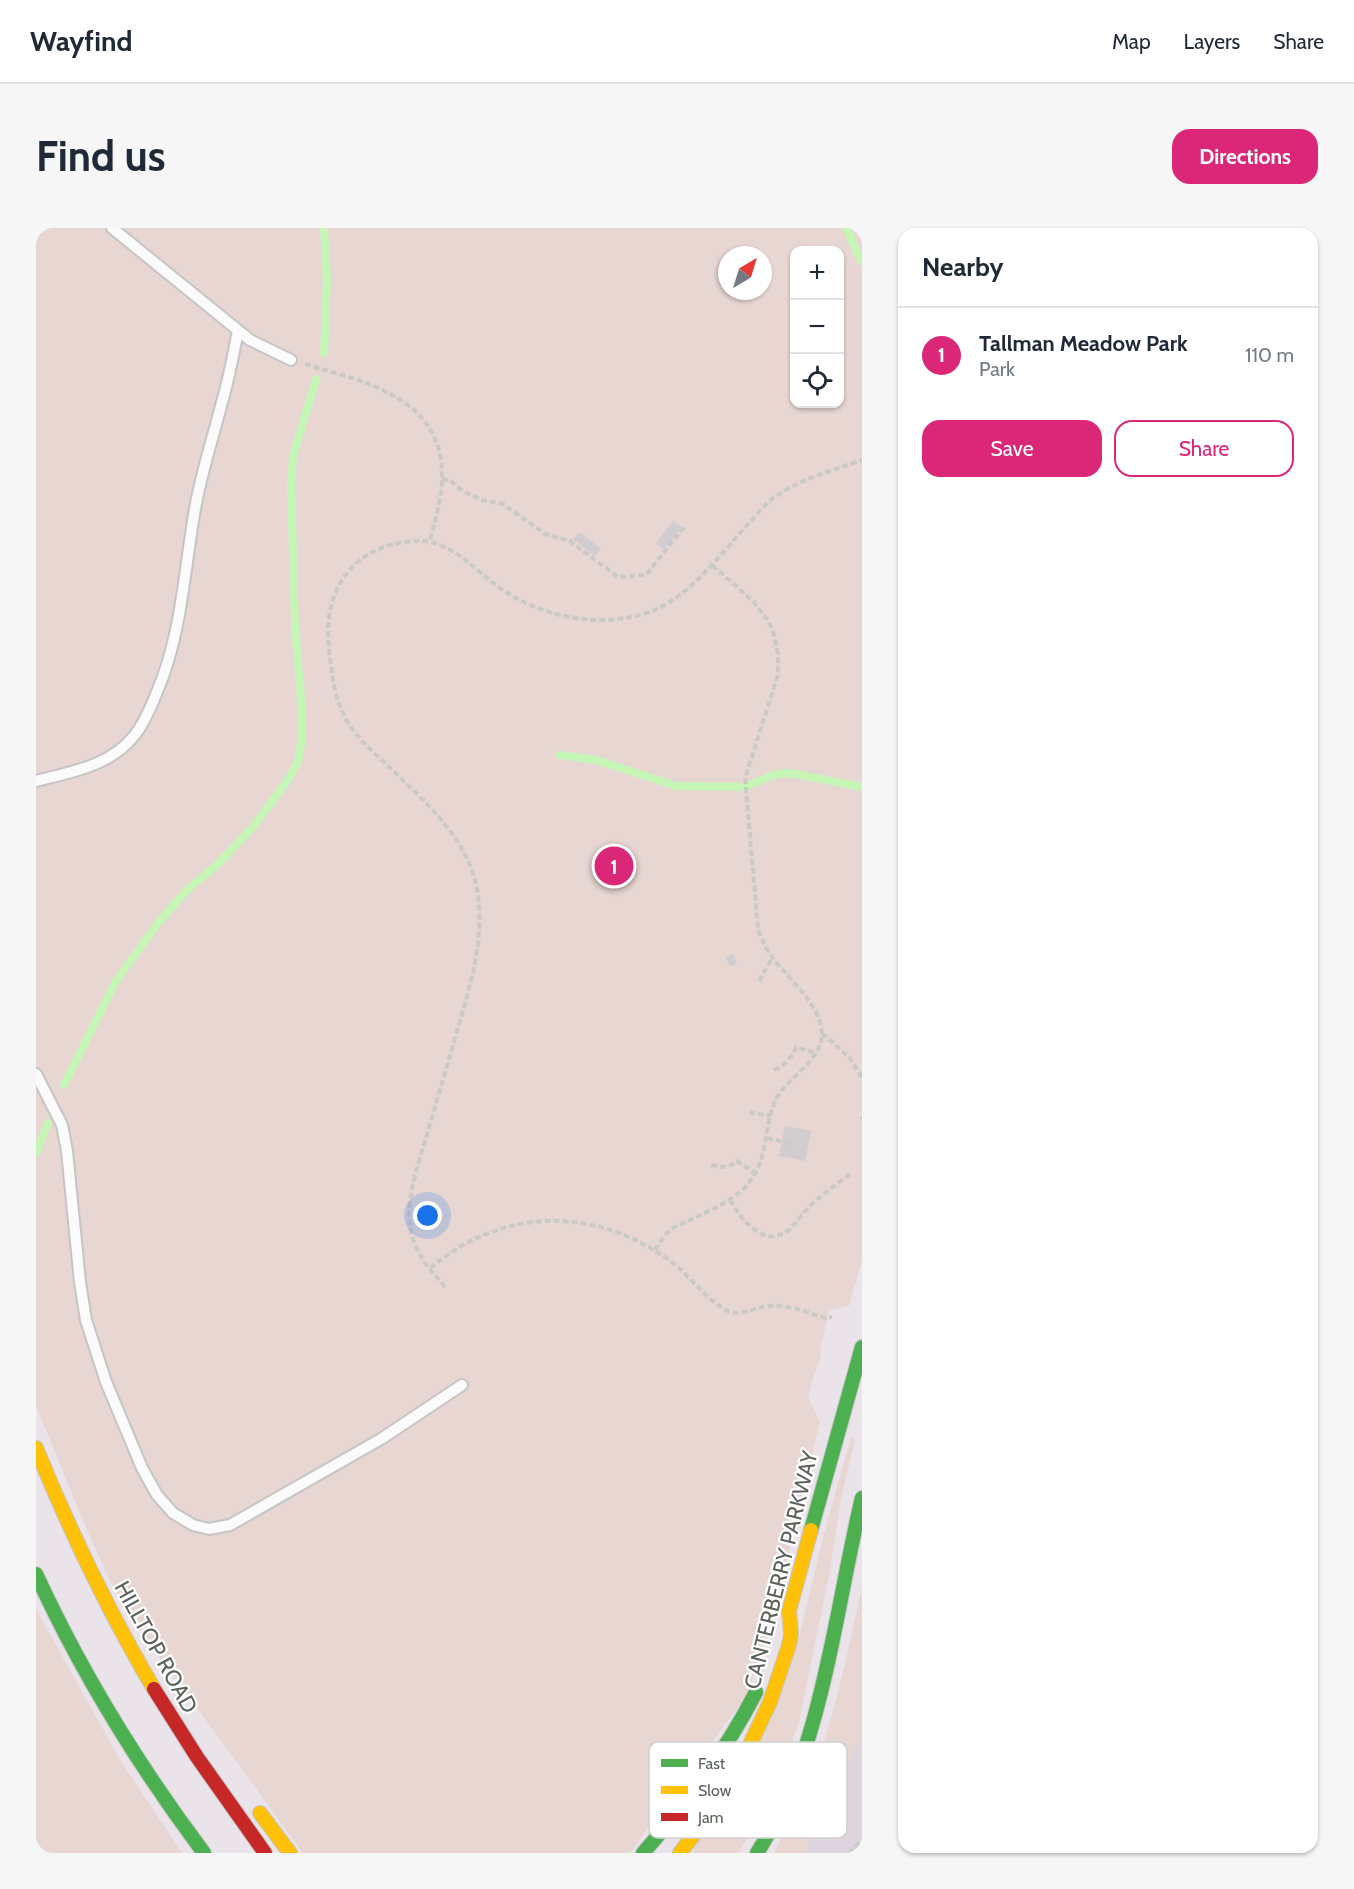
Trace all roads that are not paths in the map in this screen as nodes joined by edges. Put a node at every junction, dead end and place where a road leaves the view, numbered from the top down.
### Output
1 (112, 228) edge
2 (238, 331) junction
3 (291, 360) road end
4 (36, 781) edge
5 (36, 1074) edge
6 (862, 1347) edge
7 (462, 1385) dead end
8 (36, 1448) edge
9 (862, 1498) edge
10 (36, 1575) edge
11 (789, 1611) junction
12 (777, 1634) dead end
13 (763, 1675) dead end
14 (172, 1721) junction
15 (726, 1742) edge
16 (753, 1742) edge
17 (806, 1742) edge
18 (207, 1746) dead end
19 (255, 1806) dead end
20 (657, 1838) edge
21 (692, 1838) edge
22 (766, 1838) edge
23 (204, 1853) edge
24 (265, 1853) edge
25 (290, 1853) edge
26 (643, 1853) edge
27 (680, 1853) edge
28 (757, 1853) edge

1 - 2 lane
2 - 3 lane
2 - 4 lane
5 - 7 lane
6 - 11 main road, CANTERBERRY PARKWAY
8 - 14 main road, HILLTOP ROAD
9 - 17 main road
10 - 23 main road
11 - 12 main road
11 - 16 main road, CANTERBERRY PARKWAY
13 - 15 main road
14 - 18 main road
14 - 24 main road, HILLTOP ROAD
19 - 25 main road
20 - 26 main road
21 - 27 main road, CANTERBERRY PARKWAY
22 - 28 main road

